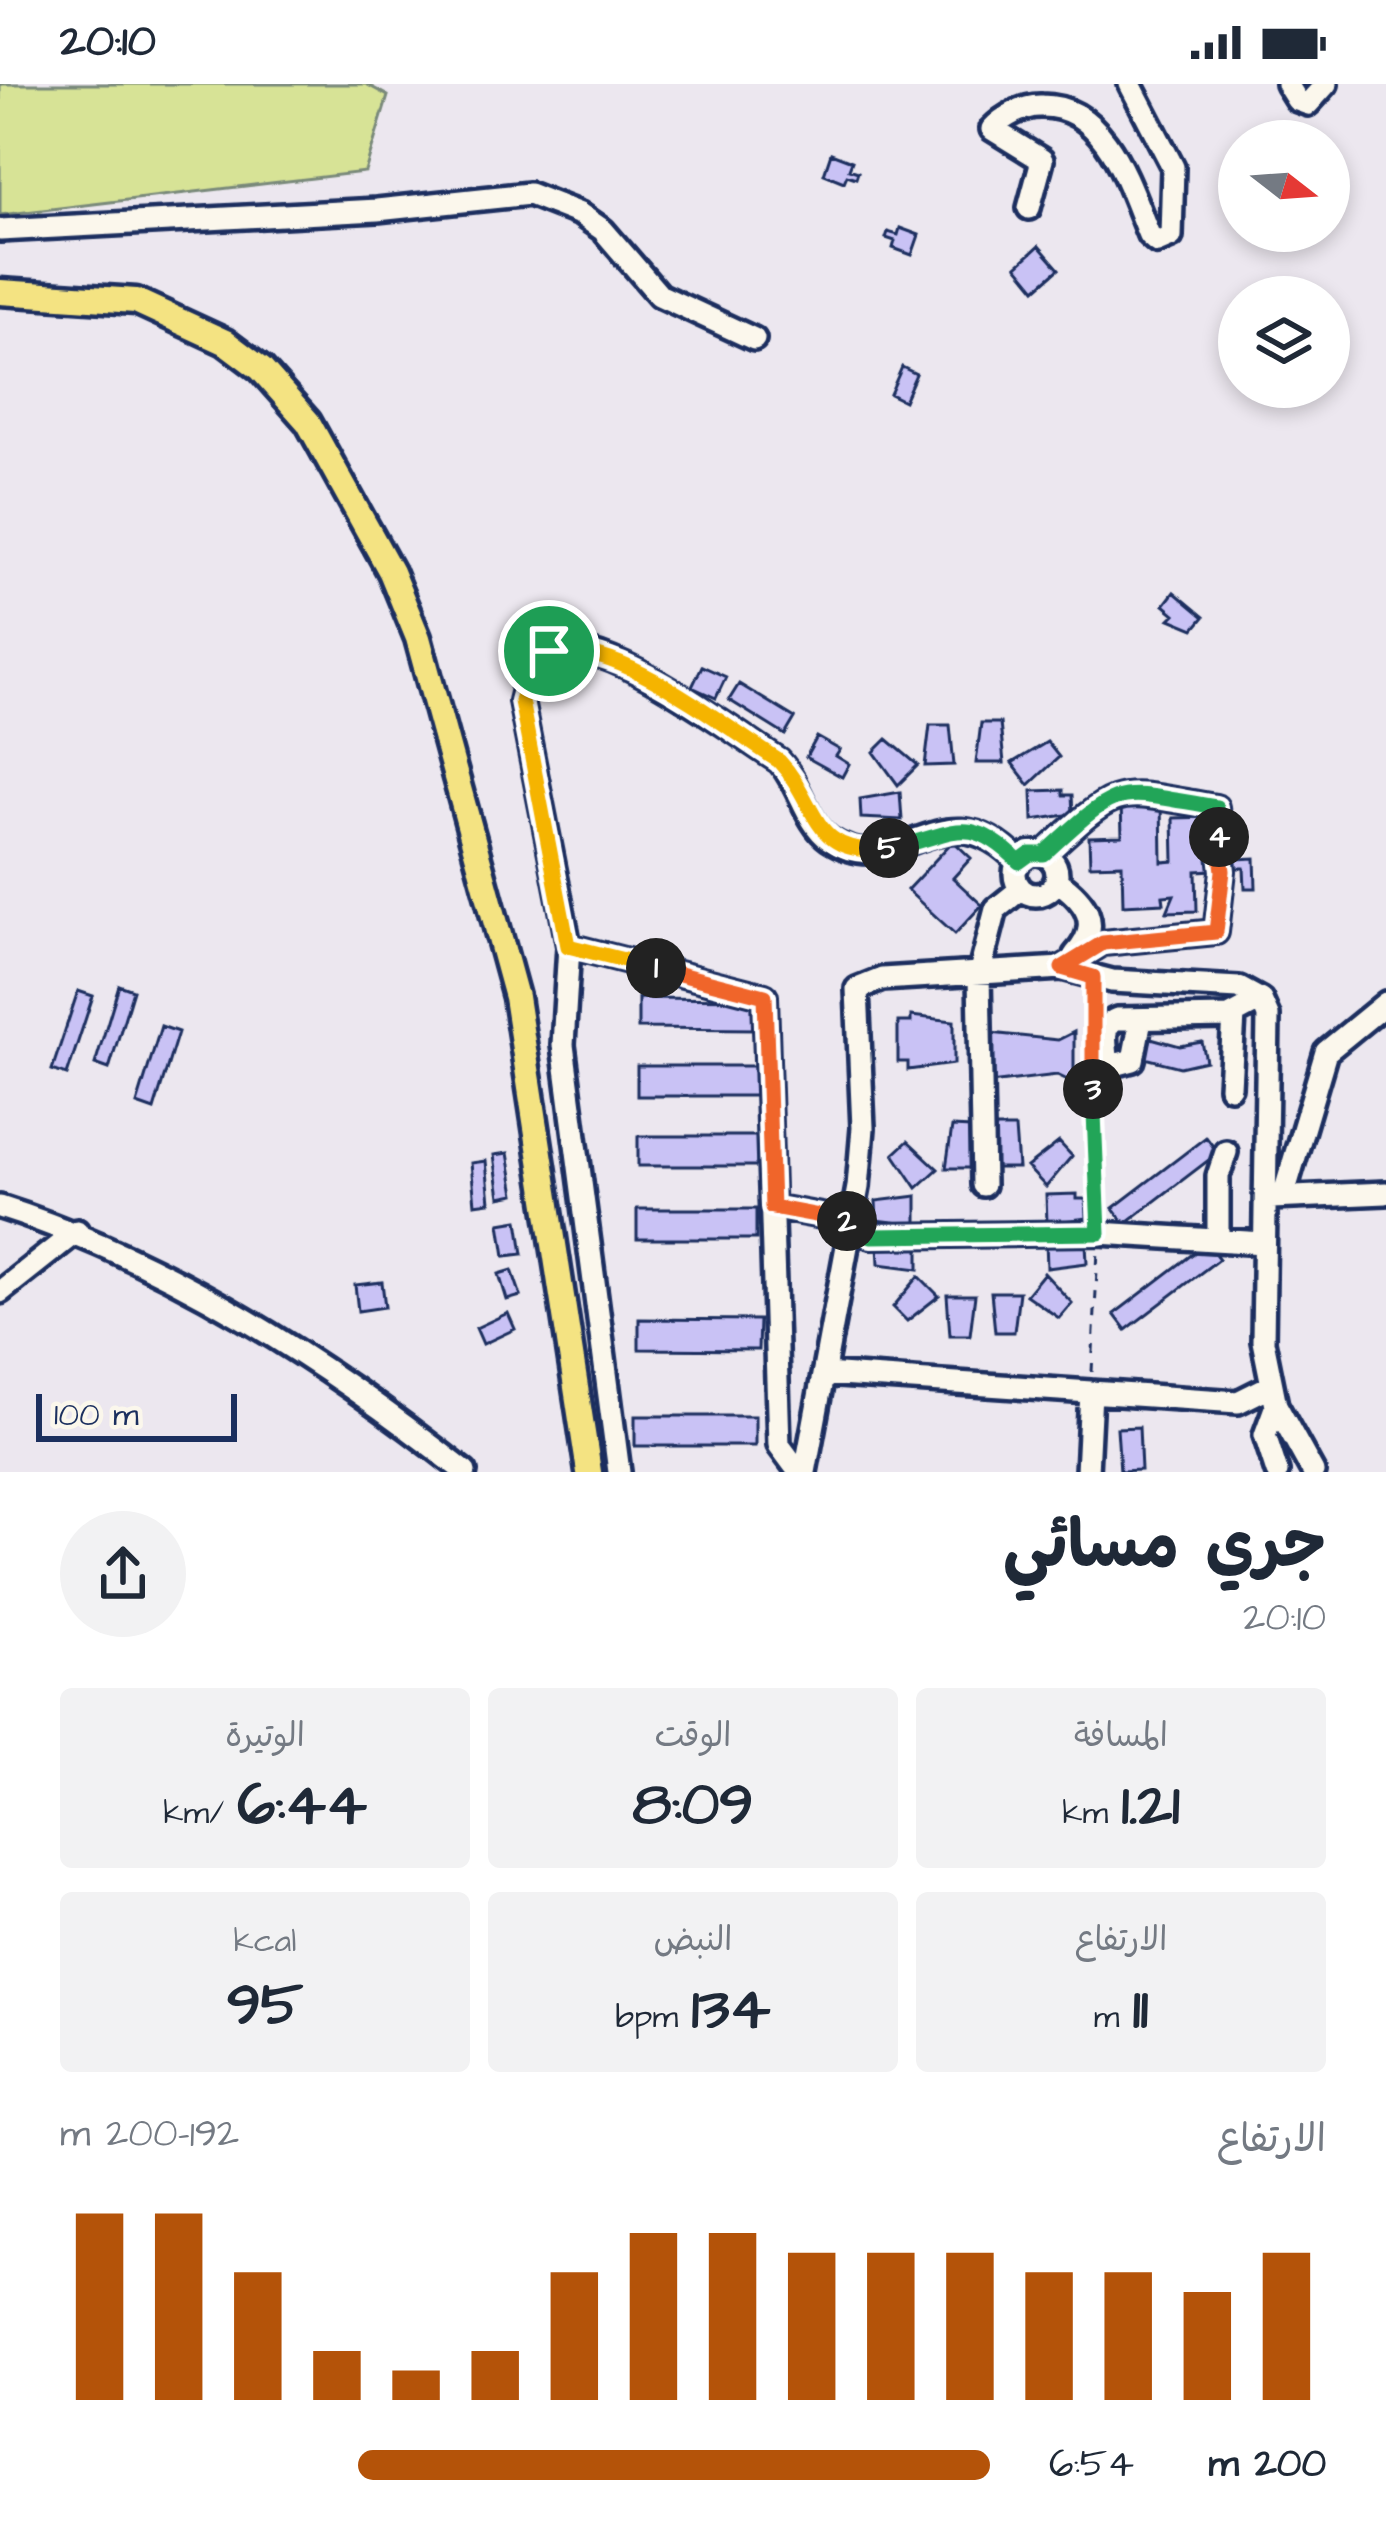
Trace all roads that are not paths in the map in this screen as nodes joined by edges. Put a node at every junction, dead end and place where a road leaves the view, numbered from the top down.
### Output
1 (1130, 84) edge
2 (1287, 84) edge
3 (1326, 84) edge
4 (1029, 208) dead end
5 (0, 230) edge
6 (0, 292) edge
7 (754, 339) dead end
8 (1044, 854) junction
9 (1019, 862) junction
10 (1057, 880) junction
11 (1021, 889) junction
12 (568, 946) junction
13 (1062, 968) junction
14 (979, 975) junction
15 (1262, 1000) junction
16 (1386, 1003) edge
17 (1234, 1015) junction
18 (1141, 1018) dead end
19 (1230, 1087) dead end
20 (1226, 1152) dead end
21 (983, 1185) dead end
22 (1386, 1193) edge
23 (1274, 1198) junction
24 (0, 1207) edge
25 (772, 1207) junction
26 (854, 1222) junction
27 (76, 1231) junction
28 (1218, 1240) junction
29 (1264, 1243) junction
30 (0, 1292) edge
31 (824, 1374) junction
32 (1091, 1392) junction
33 (1273, 1396) junction
34 (465, 1472) edge
35 (589, 1472) edge
36 (619, 1472) edge
37 (802, 1472) edge
38 (1087, 1472) edge
39 (1276, 1472) edge
40 (1313, 1472) edge

1 - 4 street
2 - 3 street
5 - 7 street
6 - 35 main road
8 - 9 street
8 - 10 street
8 - 13 street
9 - 11 street
9 - 12 street
10 - 11 street
10 - 13 street
11 - 14 street
12 - 25 street
12 - 36 street
13 - 14 street
13 - 15 street
14 - 21 street
14 - 26 street
15 - 17 street
15 - 23 street
16 - 23 street
17 - 18 street
17 - 19 street
20 - 28 street
22 - 23 street
23 - 29 street
24 - 27 street
25 - 26 street
25 - 37 street
26 - 28 street
26 - 31 street
27 - 30 street
27 - 34 street
28 - 29 street
29 - 33 street
31 - 32 street
31 - 37 street
32 - 33 street
32 - 38 street
33 - 39 street
33 - 40 street

